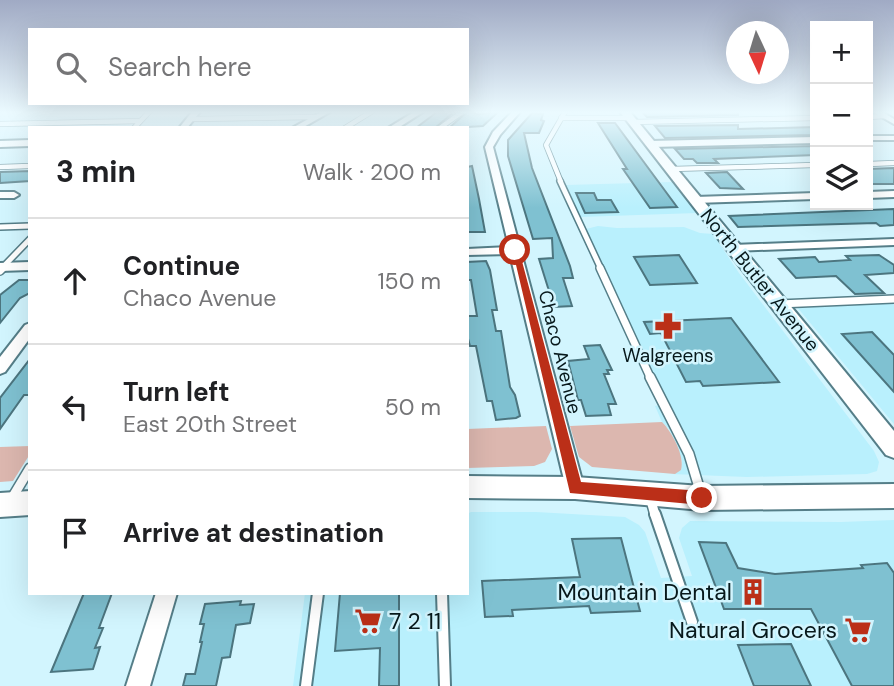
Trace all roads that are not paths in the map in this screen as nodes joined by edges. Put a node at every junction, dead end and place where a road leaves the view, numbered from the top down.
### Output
1 (491, 144) edge
2 (547, 144) edge
3 (651, 144) edge
4 (894, 163) edge
5 (873, 164) edge
6 (810, 165) edge
7 (28, 166) edge
8 (0, 167) edge
9 (671, 169) junction
10 (894, 194) edge
11 (0, 195) edge
12 (14, 195) dead end
13 (873, 195) edge
14 (810, 196) edge
15 (695, 200) junction
16 (28, 226) edge
17 (0, 227) edge
18 (28, 241) edge
19 (894, 242) edge
20 (733, 248) junction
21 (515, 250) junction
22 (469, 252) edge
23 (28, 266) edge
24 (1, 268) edge
25 (894, 299) edge
26 (779, 304) junction
27 (28, 331) edge
28 (0, 368) edge
29 (894, 448) edge
30 (28, 472) edge
31 (469, 487) edge
32 (575, 488) junction
33 (650, 494) junction
34 (894, 496) edge
35 (702, 498) junction
36 (13, 504) edge
37 (166, 595) edge
38 (318, 595) edge
39 (442, 595) edge
40 (692, 622) dead end
41 (138, 686) edge
42 (306, 686) edge
43 (444, 686) edge

1 - 21 street, Chaco Avenue
2 - 35 lane
3 - 9 main road, North Butler Avenue
4 - 5 lane
6 - 9 lane
7 - 8 lane
9 - 15 main road, North Butler Avenue
10 - 13 street
11 - 12 street
14 - 15 street
15 - 20 main road, North Butler Avenue
16 - 17 lane
18 - 24 lane
19 - 20 street
20 - 26 main road, North Butler Avenue
21 - 22 street
21 - 32 street, Chaco Avenue
23 - 24 street
25 - 26 lane
26 - 29 main road, North Butler Avenue
27 - 28 street
30 - 36 lane
31 - 32 main road
32 - 33 main road
33 - 35 main road
33 - 40 lane
34 - 35 main road
37 - 41 street
38 - 42 lane
39 - 43 lane

